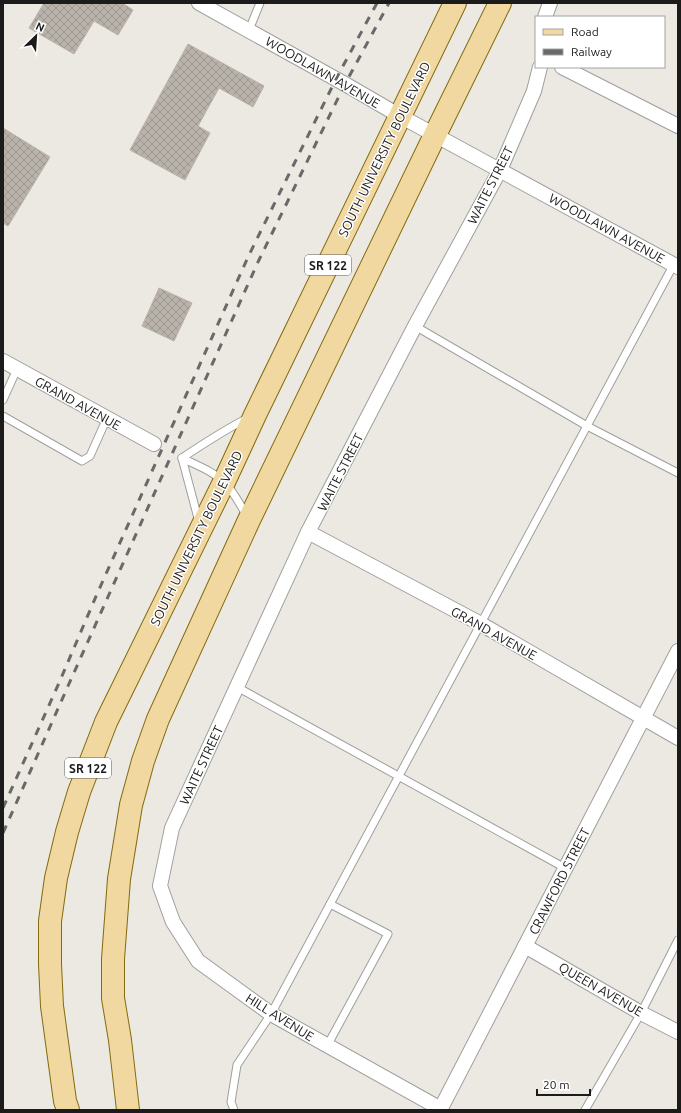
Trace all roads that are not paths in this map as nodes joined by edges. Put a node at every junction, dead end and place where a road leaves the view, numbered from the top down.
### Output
1 (200, 3) edge
2 (260, 3) edge
3 (455, 3) edge
4 (500, 3) edge
5 (550, 3) edge
6 (545, 16) edge
7 (249, 30) junction
8 (540, 68) edge
9 (564, 68) edge
10 (400, 116) junction
11 (678, 126) edge
12 (435, 135) junction
13 (500, 170) junction
14 (676, 265) edge
15 (415, 326) junction
16 (3, 361) edge
17 (17, 369) junction
18 (3, 400) edge
19 (255, 414) junction
20 (3, 416) edge
21 (107, 418) junction
22 (587, 426) junction
23 (154, 444) dead end
24 (182, 458) junction
25 (678, 473) edge
26 (224, 482) junction
27 (249, 520) junction
28 (201, 528) junction
29 (308, 532) junction
30 (481, 624) junction
31 (678, 651) edge
32 (237, 687) junction
33 (643, 718) junction
34 (678, 738) edge
35 (399, 776) junction
36 (565, 868) junction
37 (160, 886) joint
38 (330, 904) junction
39 (678, 940) edge
40 (525, 946) junction
41 (641, 1013) junction
42 (271, 1014) junction
43 (678, 1032) edge
44 (120, 1040) junction
45 (327, 1046) junction
46 (65, 1107) edge
47 (128, 1110) edge
48 (144, 1110) edge
49 (234, 1110) edge
50 (440, 1110) edge
51 (586, 1110) edge

1 - 7 street, WOODLAWN AVENUE
2 - 7 lane
3 - 10 main road, SOUTH UNIVERSITY BOULEVARD / SR 122
4 - 12 main road, SR 122
5 - 6 street
7 - 10 street, WOODLAWN AVENUE
8 - 13 street, WAITE STREET
9 - 11 street
10 - 12 street, WOODLAWN AVENUE
10 - 19 main road, SOUTH UNIVERSITY BOULEVARD / SR 122
12 - 13 street, WOODLAWN AVENUE
12 - 27 main road, SR 122
13 - 14 street, WOODLAWN AVENUE
13 - 15 street, WAITE STREET
14 - 22 lane
15 - 22 lane
15 - 29 street, WAITE STREET
16 - 17 street, GRAND AVENUE
17 - 18 lane
17 - 21 street, GRAND AVENUE
19 - 24 lane
19 - 26 main road, SOUTH UNIVERSITY BOULEVARD / SR 122
20 - 21 lane
21 - 23 street, GRAND AVENUE
22 - 25 lane
22 - 30 lane
24 - 26 lane
24 - 28 lane
26 - 27 lane
26 - 28 main road, SOUTH UNIVERSITY BOULEVARD / SR 122
27 - 44 main road, SR 122
28 - 46 main road, SOUTH UNIVERSITY BOULEVARD / SR 122
29 - 30 street, GRAND AVENUE
29 - 32 street, WAITE STREET
30 - 33 street, GRAND AVENUE
30 - 35 lane
31 - 33 street, CRAWFORD STREET
32 - 35 lane
32 - 37 street, WAITE STREET
33 - 34 street, GRAND AVENUE
33 - 36 street, CRAWFORD STREET
35 - 36 lane
35 - 38 lane
36 - 40 street, CRAWFORD STREET
37 - 42 street, HILL AVENUE
38 - 42 lane
38 - 45 lane
39 - 41 lane
40 - 41 street, QUEEN AVENUE
40 - 50 street, CRAWFORD STREET
41 - 43 street, QUEEN AVENUE
41 - 51 lane
42 - 45 street, HILL AVENUE
42 - 49 lane
44 - 47 main road
44 - 48 main road, SR 122
45 - 50 street, HILL AVENUE

